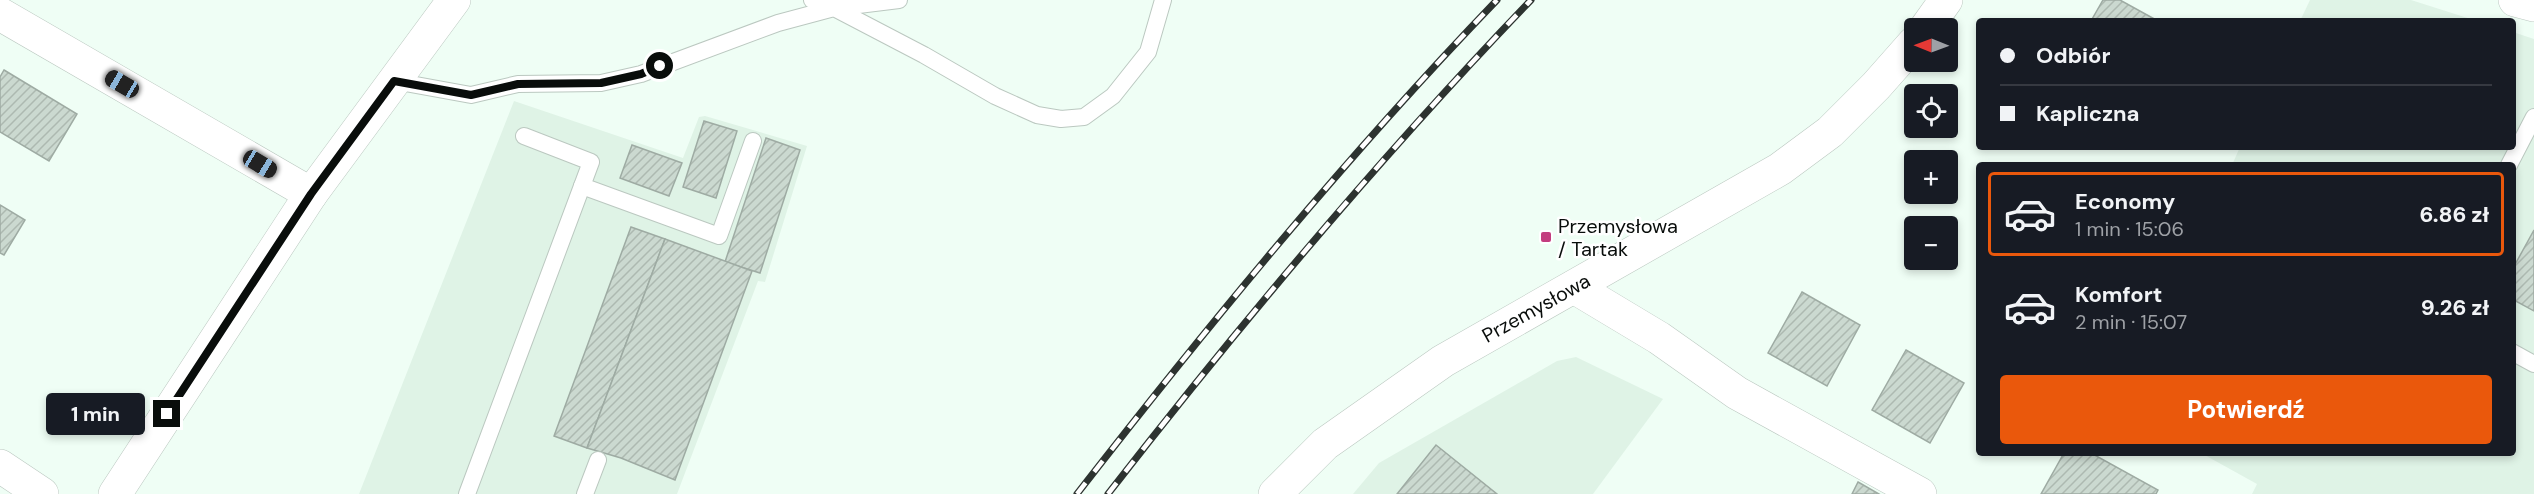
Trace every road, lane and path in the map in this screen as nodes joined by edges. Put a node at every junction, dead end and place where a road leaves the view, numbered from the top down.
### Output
1 (453, 0) edge
2 (812, 0) edge
3 (899, 0) edge
4 (1163, 0) edge
5 (1946, 0) edge
6 (2515, 0) edge
7 (2534, 5) edge
8 (834, 8) junction
9 (0, 15) edge
10 (1933, 18) edge
11 (1904, 54) edge
12 (394, 81) junction
13 (2534, 117) edge
14 (524, 136) dead end
15 (753, 141) dead end
16 (2511, 162) edge
17 (582, 186) junction
18 (311, 194) junction
19 (1574, 287) junction
20 (2516, 354) edge
21 (2534, 364) edge
22 (598, 460) dead end
23 (0, 466) edge
24 (42, 494) edge
25 (115, 494) edge
26 (467, 494) edge
27 (585, 494) edge
28 (1275, 494) edge
29 (1920, 494) edge

1 - 12 street
2 - 8 lane
3 - 8 lane
4 - 8 lane
5 - 10 street
6 - 7 street
8 - 12 lane
9 - 18 street
11 - 19 street, Przemysłowa
12 - 18 street
13 - 16 lane
14 - 17 lane
15 - 17 lane
17 - 26 lane
18 - 25 street
19 - 28 street, Przemysłowa
19 - 29 street
20 - 21 lane
22 - 27 lane
23 - 24 street

